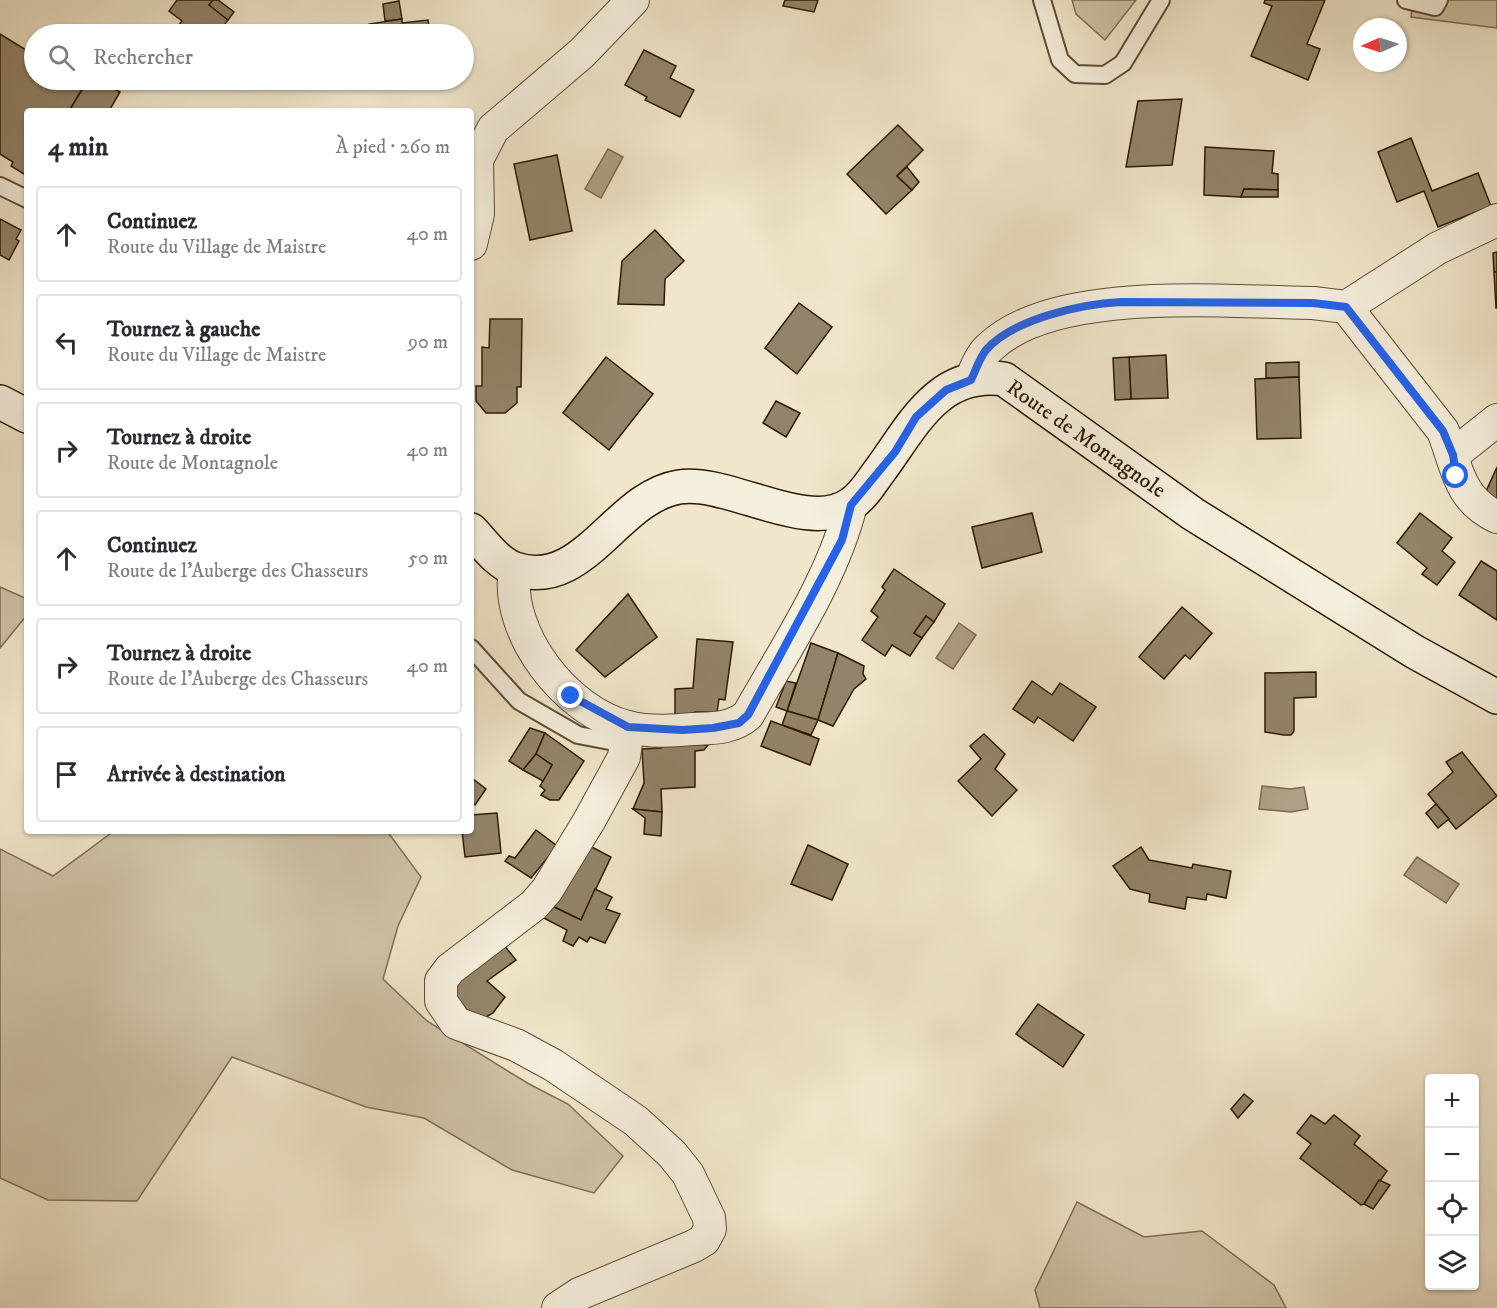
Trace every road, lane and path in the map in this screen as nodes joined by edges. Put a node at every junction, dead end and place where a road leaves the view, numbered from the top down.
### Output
1 (633, 0) edge
2 (1041, 0) edge
3 (1161, 0) edge
4 (1406, 0) edge
5 (1439, 0) edge
6 (474, 162) edge
7 (0, 186) edge
8 (24, 198) edge
9 (1497, 220) edge
10 (474, 231) edge
11 (1346, 307) junction
12 (971, 380) junction
13 (0, 402) edge
14 (24, 414) edge
15 (1497, 420) edge
16 (1453, 455) junction
17 (851, 505) junction
18 (1497, 517) edge
19 (474, 533) edge
20 (515, 569) junction
21 (474, 651) edge
22 (1497, 697) edge
23 (627, 736) junction
24 (558, 1308) edge

1 - 6 street
2 - 3 lane
4 - 5 lane
6 - 10 street
7 - 8 lane
9 - 11 street
11 - 12 street
11 - 16 street
12 - 17 street, Route de Montagnole
12 - 22 street, Route de Montagnole
13 - 14 street
15 - 16 street
16 - 18 street
17 - 20 street
17 - 23 street
19 - 20 street
20 - 23 street
21 - 23 lane
23 - 24 street

